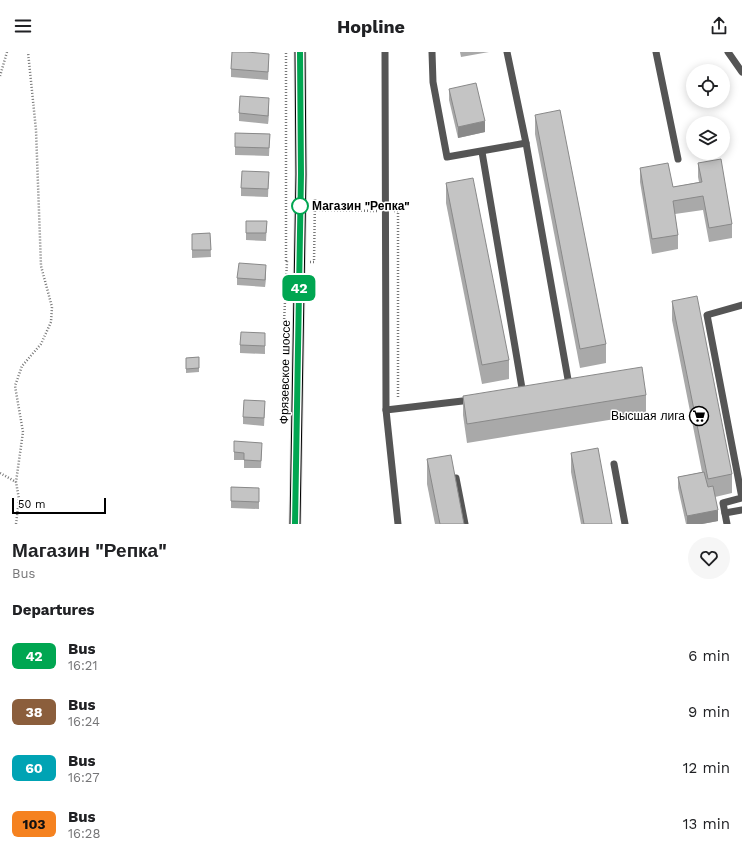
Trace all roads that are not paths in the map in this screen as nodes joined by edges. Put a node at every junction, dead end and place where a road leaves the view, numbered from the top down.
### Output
1 (300, 52) edge
2 (385, 52) edge
3 (432, 52) edge
4 (507, 52) edge
5 (656, 52) edge
6 (728, 52) edge
7 (742, 72) edge
8 (526, 143) junction
9 (482, 152) junction
10 (678, 159) dead end
11 (742, 306) edge
12 (562, 387) edge
13 (531, 393) edge
14 (523, 395) junction
15 (516, 396) edge
16 (476, 400) edge
17 (386, 410) junction
18 (614, 464) dead end
19 (456, 478) edge
20 (742, 510) edge
21 (725, 513) junction
22 (295, 524) edge
23 (398, 524) edge
24 (465, 524) edge
25 (625, 524) edge
26 (727, 524) edge

1 - 22 highway, Фрязевское шоссе
2 - 17 lane
3 - 9 lane
4 - 8 lane
5 - 10 lane
6 - 7 lane
8 - 9 lane
8 - 12 lane
9 - 14 lane
11 - 21 lane
13 - 14 lane
14 - 15 lane
16 - 17 lane
17 - 23 lane
18 - 25 lane
19 - 24 lane
20 - 21 lane
21 - 26 lane

